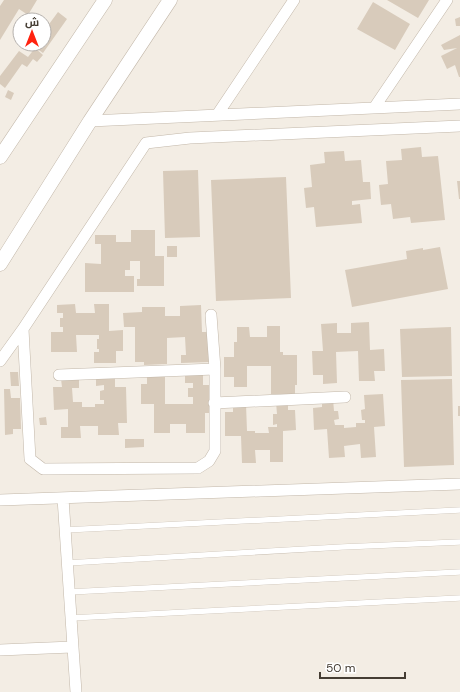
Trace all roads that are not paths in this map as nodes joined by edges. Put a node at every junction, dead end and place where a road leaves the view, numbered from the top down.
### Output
1 (105, 0) edge
2 (170, 0) edge
3 (294, 0) edge
4 (447, 0) edge
5 (460, 104) edge
6 (374, 108) junction
7 (217, 115) junction
8 (90, 121) junction
9 (460, 126) edge
10 (0, 157) edge
11 (0, 264) edge
12 (211, 315) dead end
13 (23, 329) junction
14 (0, 362) edge
15 (215, 369) junction
16 (58, 375) dead end
17 (345, 397) dead end
18 (214, 403) junction
19 (460, 484) edge
20 (63, 498) junction
21 (0, 500) edge
22 (460, 510) edge
23 (65, 530) junction
24 (460, 542) edge
25 (67, 563) junction
26 (460, 572) edge
27 (69, 592) junction
28 (460, 598) edge
29 (70, 618) junction
30 (72, 647) junction
31 (0, 650) edge
32 (76, 692) edge

1 - 10 street
2 - 8 street
3 - 7 street
4 - 6 street
5 - 6 street
6 - 7 street
7 - 8 street
8 - 11 street
9 - 13 street
12 - 15 street
13 - 14 street
13 - 18 street
15 - 16 street
15 - 18 street
17 - 18 street
19 - 20 street
20 - 21 street
20 - 23 street
22 - 23 lane
23 - 25 street
24 - 25 lane
25 - 27 street
26 - 27 lane
27 - 29 street
28 - 29 lane
29 - 30 street
30 - 31 street
30 - 32 street

